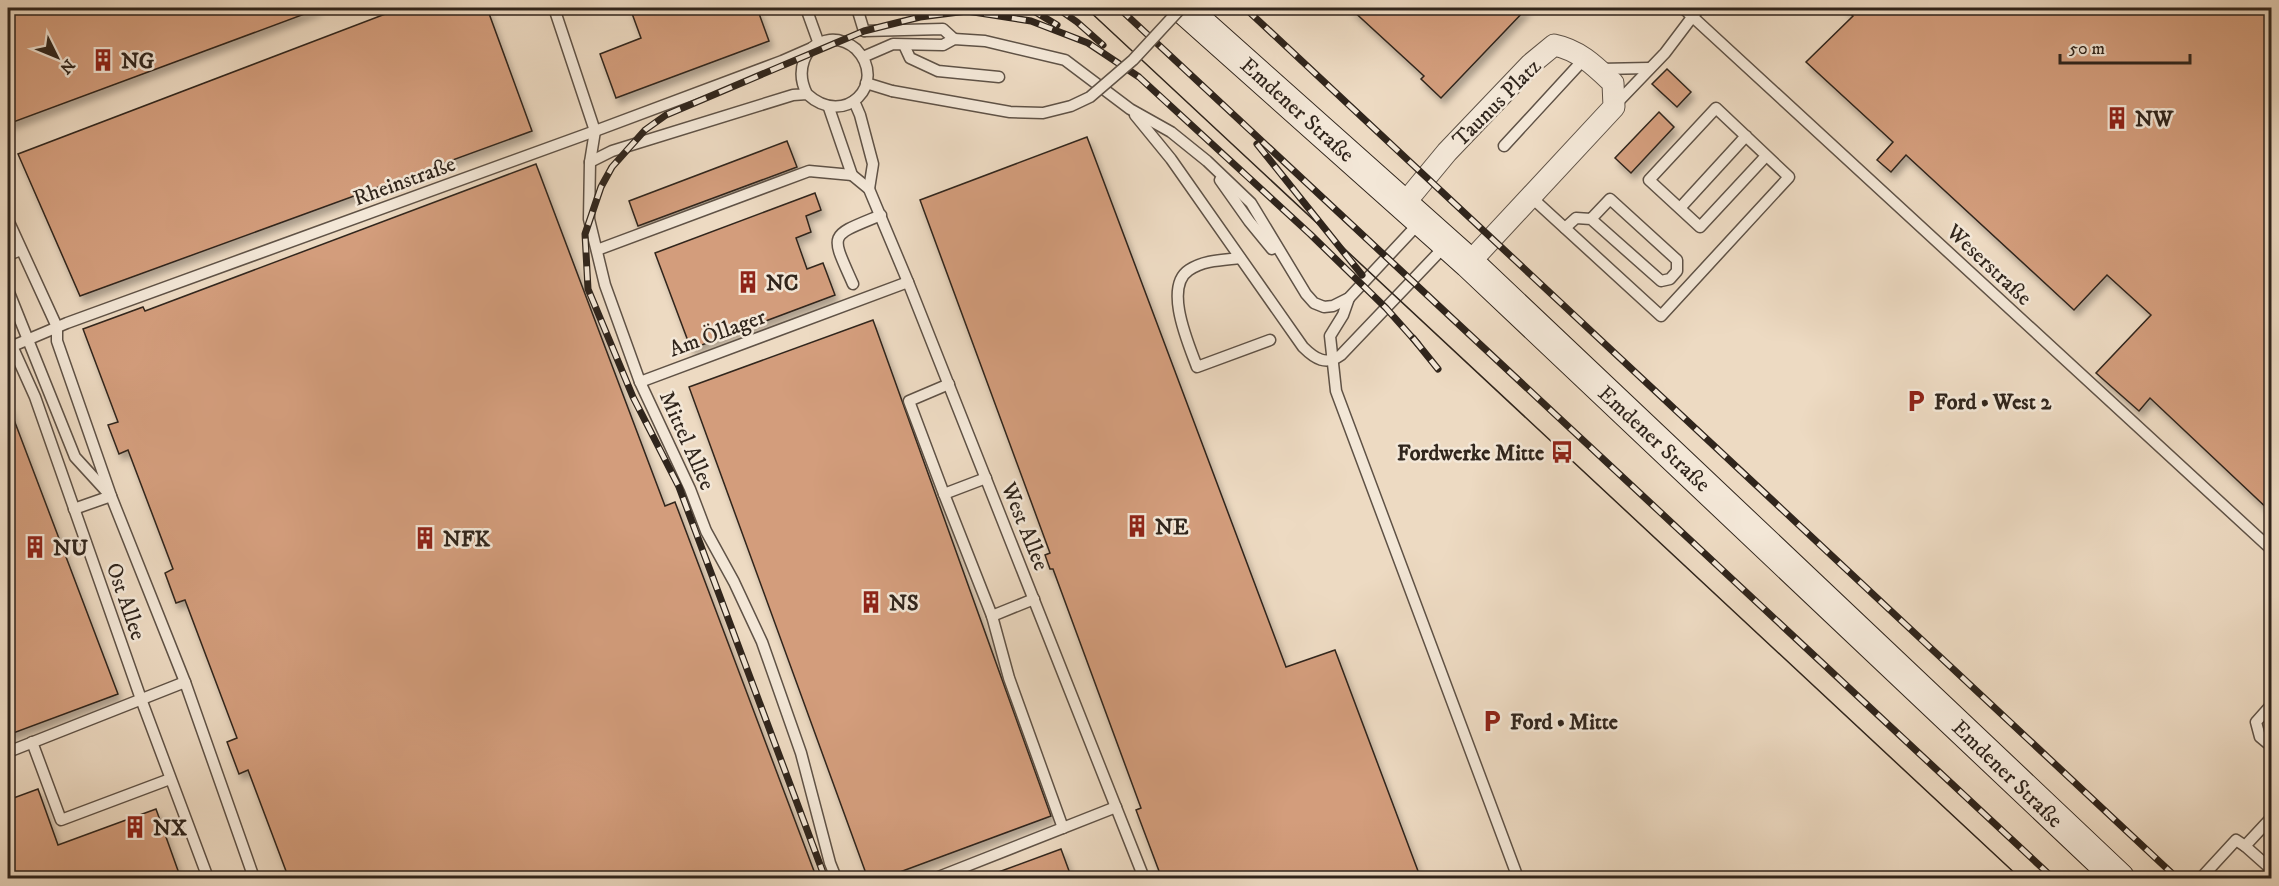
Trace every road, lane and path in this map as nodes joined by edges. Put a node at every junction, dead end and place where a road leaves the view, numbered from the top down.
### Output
1 (554, 8) edge
2 (806, 8) edge
3 (857, 8) edge
4 (1182, 8) edge
5 (1683, 8) edge
6 (1695, 12) edge
7 (864, 31) junction
8 (954, 39) junction
9 (852, 45) junction
10 (904, 45) junction
11 (817, 46) junction
12 (863, 57) junction
13 (1592, 63) junction
14 (1650, 68) junction
15 (999, 77) dead end
16 (867, 83) junction
17 (807, 94) junction
18 (854, 101) junction
19 (1614, 107) junction
20 (829, 108) junction
21 (1130, 109) junction
22 (596, 131) junction
23 (1746, 136) junction
24 (1504, 146) dead end
25 (1766, 156) junction
26 (590, 162) junction
27 (852, 175) junction
28 (869, 189) junction
29 (1531, 197) junction
30 (1680, 208) junction
31 (1413, 212) junction
32 (880, 215) junction
33 (1591, 219) junction
34 (8, 220) edge
35 (1565, 228) junction
36 (1448, 243) junction
37 (21, 250) junction
38 (597, 250) junction
39 (8, 255) edge
40 (1240, 258) junction
41 (1469, 263) junction
42 (908, 282) junction
43 (853, 284) dead end
44 (8, 290) edge
45 (1349, 298) junction
46 (57, 327) junction
47 (29, 338) junction
48 (1270, 340) dead end
49 (9, 343) edge
50 (1332, 361) junction
51 (640, 382) junction
52 (949, 384) junction
53 (986, 478) junction
54 (944, 494) junction
55 (111, 496) junction
56 (74, 509) junction
57 (2271, 550) edge
58 (1034, 599) junction
59 (992, 616) junction
60 (184, 682) junction
61 (141, 699) junction
62 (2271, 704) edge
63 (32, 742) junction
64 (2271, 747) edge
65 (8, 752) edge
66 (170, 779) junction
67 (1116, 807) junction
68 (2271, 817) edge
69 (1063, 828) junction
70 (2245, 846) junction
71 (2271, 870) edge
72 (207, 879) edge
73 (254, 879) edge
74 (836, 879) edge
75 (936, 879) edge
76 (1144, 879) edge
77 (1518, 879) edge
78 (2119, 879) edge
79 (2201, 879) edge

1 - 22 lane, Mittel Allee
2 - 11 lane
3 - 7 lane
4 - 16 lane, bridge
4 - 31 street, Emdener Straße
5 - 6 lane, Weserstraße
6 - 14 lane
6 - 57 lane, Weserstraße
7 - 8 lane
7 - 9 lane
8 - 10 lane
8 - 21 lane
9 - 11 lane
9 - 12 lane
10 - 12 lane
10 - 15 lane
11 - 17 lane
11 - 22 lane, Rheinstraße
12 - 16 lane
13 - 14 lane
13 - 19 street
13 - 24 lane
13 - 31 street, Taunus Platz
14 - 19 lane
16 - 18 lane
17 - 20 lane
17 - 26 lane
18 - 20 lane
18 - 28 lane, West Allee
19 - 29 street
20 - 27 lane
21 - 40 lane
21 - 45 lane
22 - 26 lane, Mittel Allee
22 - 46 lane, Rheinstraße
23 - 25 lane
23 - 30 lane
23 - 30 lane
25 - 30 lane
25 - 35 lane
26 - 38 lane, Mittel Allee
27 - 28 lane, West Allee
27 - 38 lane
28 - 32 lane, West Allee
29 - 35 lane
29 - 41 street
31 - 36 street, Emdener Straße
31 - 45 lane
32 - 42 lane, West Allee
32 - 43 lane
33 - 33 lane
33 - 35 lane
34 - 37 lane
36 - 41 street, Emdener Straße
36 - 50 lane
37 - 39 lane
37 - 46 lane
38 - 51 lane, Mittel Allee
40 - 48 lane
40 - 50 lane
41 - 78 street, Emdener Straße
42 - 51 lane, Am Öllager
42 - 52 lane, West Allee
44 - 47 lane
45 - 50 lane
46 - 47 lane, Rheinstraße
46 - 55 lane, Ost Allee
47 - 49 lane, Rheinstraße
47 - 55 lane
49 - 56 lane, Ost Allee
50 - 77 lane
51 - 74 lane, Mittel Allee
52 - 53 lane, West Allee
52 - 54 lane
53 - 54 lane
53 - 58 lane, West Allee
54 - 59 lane
55 - 56 lane
55 - 60 lane, Ost Allee
56 - 61 lane, Ost Allee
58 - 59 lane
58 - 67 lane, West Allee
59 - 69 lane
60 - 61 lane
60 - 73 lane, Ost Allee
61 - 63 lane
61 - 66 lane, Ost Allee
62 - 64 lane
63 - 65 lane
63 - 66 lane
66 - 72 lane, Ost Allee
67 - 69 lane
67 - 76 lane, West Allee
68 - 70 lane
69 - 75 lane
70 - 71 lane
70 - 79 lane

